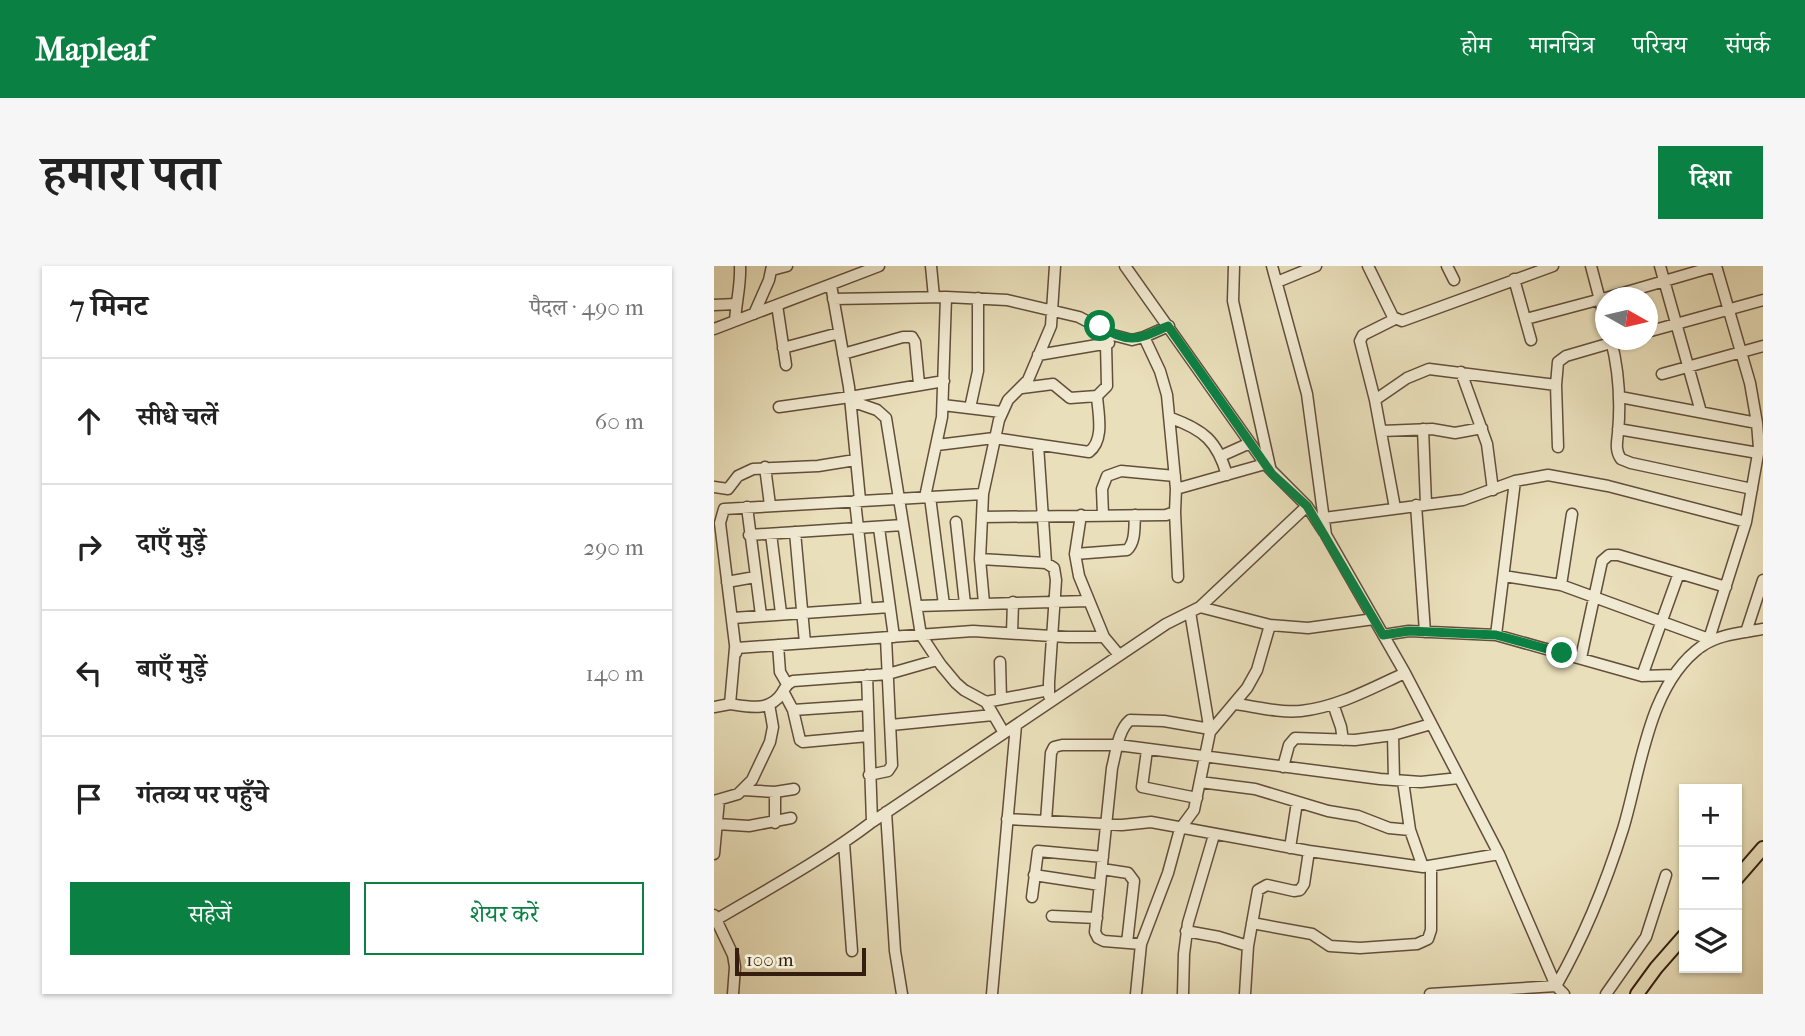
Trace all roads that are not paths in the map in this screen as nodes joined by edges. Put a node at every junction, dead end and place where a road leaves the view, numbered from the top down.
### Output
1 (740, 266) edge
2 (788, 266) edge
3 (931, 266) edge
4 (1055, 266) edge
5 (1125, 266) edge
6 (1234, 266) edge
7 (1272, 266) edge
8 (1316, 266) edge
9 (1368, 266) edge
10 (1447, 266) edge
11 (1553, 266) edge
12 (1591, 266) edge
13 (1660, 266) edge
14 (874, 267) edge
15 (772, 268) edge
16 (1514, 279) junction
17 (1454, 280) dead end
18 (1664, 281) junction
19 (1277, 282) junction
20 (831, 285) junction
21 (1600, 287) edge
22 (1643, 287) edge
23 (934, 297) junction
24 (946, 297) junction
25 (978, 298) junction
26 (833, 299) junction
27 (1595, 300) edge
28 (1763, 300) edge
29 (736, 304) junction
30 (714, 305) edge
31 (777, 305) junction
32 (1729, 309) junction
33 (1054, 311) junction
34 (754, 314) junction
35 (1395, 319) junction
36 (1526, 319) junction
37 (735, 321) junction
38 (1676, 324) junction
39 (1168, 326) junction
40 (714, 329) edge
41 (1658, 329) edge
42 (839, 333) junction
43 (1144, 337) junction
44 (1123, 338) junction
45 (1531, 340) dead end
46 (1106, 344) junction
47 (1595, 346) edge
48 (1763, 346) edge
49 (783, 348) junction
50 (1616, 350) edge
51 (1741, 353) junction
52 (843, 354) junction
53 (1038, 355) junction
54 (786, 365) dead end
55 (1688, 367) junction
56 (1461, 372) junction
57 (1662, 374) dead end
58 (944, 381) junction
59 (919, 384) junction
60 (1556, 385) junction
61 (1022, 388) junction
62 (1097, 396) junction
63 (1620, 397) junction
64 (850, 399) junction
65 (1375, 400) junction
66 (943, 405) junction
67 (779, 407) dead end
68 (970, 408) junction
69 (1001, 412) junction
70 (1700, 412) junction
71 (1171, 418) junction
72 (1758, 423) junction
73 (1482, 428) junction
74 (1423, 429) junction
75 (1618, 429) junction
76 (1382, 431) junction
77 (994, 438) junction
78 (1250, 443) junction
79 (937, 445) junction
80 (1038, 445) junction
81 (1558, 447) dead end
82 (1758, 453) junction
83 (1222, 456) junction
84 (855, 460) junction
85 (1265, 464) junction
86 (765, 467) junction
87 (1272, 474) junction
88 (1227, 475) junction
89 (1175, 476) junction
90 (1515, 481) junction
91 (714, 487) edge
92 (1176, 489) junction
93 (1752, 489) junction
94 (1493, 490) junction
95 (983, 494) junction
96 (927, 497) junction
97 (899, 498) junction
98 (857, 500) junction
99 (770, 505) junction
100 (1421, 505) junction
101 (1307, 506) junction
102 (719, 507) edge
103 (747, 507) junction
104 (1395, 508) junction
105 (1175, 512) junction
106 (1572, 514) dead end
107 (1081, 515) junction
108 (1103, 515) junction
109 (1135, 515) junction
110 (1043, 516) junction
111 (982, 517) junction
112 (1324, 518) junction
113 (956, 522) dead end
114 (1746, 522) junction
115 (903, 525) junction
116 (879, 528) junction
117 (858, 529) junction
118 (795, 532) junction
119 (771, 534) junction
120 (1326, 535) junction
121 (749, 536) junction
122 (1075, 554) junction
123 (981, 559) junction
124 (1046, 563) junction
125 (1679, 573) junction
126 (1504, 576) junction
127 (755, 577) junction
128 (1178, 577) dead end
129 (1763, 580) edge
130 (727, 582) junction
131 (1561, 585) junction
132 (1726, 587) junction
133 (1594, 597) junction
134 (1090, 601) junction
135 (1013, 602) junction
136 (985, 603) junction
137 (1055, 603) junction
138 (965, 604) junction
139 (944, 605) junction
140 (916, 606) junction
141 (890, 607) junction
142 (867, 608) junction
143 (1195, 610) junction
144 (802, 612) junction
145 (781, 613) junction
146 (761, 615) junction
147 (733, 618) junction
148 (1374, 620) junction
149 (1662, 621) junction
150 (1270, 625) junction
151 (1763, 629) edge
152 (1425, 632) junction
153 (1746, 632) junction
154 (1012, 633) junction
155 (921, 635) junction
156 (1383, 635) junction
157 (1496, 635) junction
158 (1054, 636) junction
159 (1104, 637) junction
160 (890, 638) junction
161 (1709, 639) junction
162 (805, 643) junction
163 (778, 645) junction
164 (1701, 647) junction
165 (736, 649) junction
166 (1119, 655) junction
167 (1581, 658) junction
168 (937, 660) junction
169 (1000, 662) dead end
170 (1405, 673) junction
171 (888, 674) junction
172 (867, 675) junction
173 (1674, 675) junction
174 (1642, 676) junction
175 (1051, 695) junction
176 (778, 696) junction
177 (1001, 699) junction
178 (986, 702) junction
179 (730, 704) junction
180 (1236, 704) junction
181 (1333, 704) junction
182 (867, 705) junction
183 (714, 707) edge
184 (793, 710) junction
185 (993, 715) junction
186 (1431, 724) junction
187 (891, 725) junction
188 (1016, 725) junction
189 (1210, 730) junction
190 (1004, 733) junction
191 (1393, 735) junction
192 (868, 736) junction
193 (1343, 740) junction
194 (1118, 746) junction
195 (1147, 750) junction
196 (1205, 758) junction
197 (1283, 767) junction
198 (869, 775) junction
199 (1460, 778) junction
200 (1399, 781) junction
201 (1200, 782) junction
202 (794, 789) dead end
203 (744, 790) junction
204 (775, 792) junction
205 (1197, 799) junction
206 (717, 800) edge
207 (1297, 802) junction
208 (886, 812) junction
209 (791, 818) dead end
210 (1007, 819) junction
211 (1046, 821) junction
212 (872, 822) junction
213 (775, 823) junction
214 (717, 824) junction
215 (1107, 824) junction
216 (1180, 829) junction
217 (1410, 830) junction
218 (1214, 835) junction
219 (840, 845) junction
220 (1290, 848) junction
221 (1763, 848) edge
222 (1309, 851) junction
223 (714, 854) edge
224 (1499, 854) junction
225 (1103, 857) junction
226 (1427, 867) junction
227 (1102, 870) junction
228 (1742, 872) edge
229 (1034, 875) junction
230 (1666, 875) dead end
231 (1100, 885) junction
232 (1032, 897) dead end
233 (1052, 916) dead end
234 (715, 918) edge
235 (1097, 918) junction
236 (1252, 923) junction
237 (1186, 931) junction
238 (1679, 942) edge
239 (1127, 943) junction
240 (1141, 944) junction
241 (1248, 946) junction
242 (852, 951) dead end
243 (1560, 990) edge
244 (733, 994) edge
245 (902, 994) edge
246 (992, 994) edge
247 (1136, 994) edge
248 (1183, 994) edge
249 (1245, 994) edge
250 (1430, 994) edge
251 (1606, 994) edge
252 (1637, 994) edge

1 - 29 street
2 - 15 street
3 - 23 street
4 - 33 street
5 - 39 street
6 - 87 street
7 - 19 street
8 - 19 street
9 - 35 street
10 - 17 street
11 - 16 street
12 - 21 street
13 - 18 street
14 - 20 street
15 - 34 street
16 - 35 street
16 - 36 street
18 - 22 street
18 - 32 street
18 - 38 street
19 - 112 street
20 - 26 street
20 - 31 street
23 - 24 street
23 - 26 street
24 - 25 street
24 - 58 street
25 - 33 street
25 - 68 street
26 - 42 street
27 - 36 street
28 - 32 street
29 - 30 street
29 - 37 street
31 - 34 street
31 - 49 street
32 - 38 street
32 - 51 street
33 - 44 street
33 - 53 street
34 - 37 street
35 - 65 street
36 - 45 street
37 - 40 street
38 - 41 street
38 - 55 street
39 - 43 street
39 - 78 street
42 - 49 street
42 - 52 street
43 - 44 street
43 - 71 street
44 - 46 street
46 - 53 street
46 - 62 street
47 - 60 street
48 - 51 street
49 - 54 street
50 - 63 street
51 - 55 street
51 - 72 street
52 - 59 street
52 - 64 street
53 - 61 street
55 - 57 street
55 - 70 street
56 - 60 street
56 - 65 street
56 - 73 street
58 - 59 street
58 - 66 street
59 - 64 street
60 - 81 street
61 - 62 street
61 - 69 street
62 - 80 street
63 - 70 street
63 - 75 street
64 - 67 street
64 - 84 street
64 - 97 street
65 - 76 street
66 - 68 street
66 - 79 street
68 - 69 street
69 - 77 street
70 - 72 street
71 - 83 street
71 - 89 street
72 - 82 street
73 - 74 street
73 - 94 street
74 - 76 street
74 - 100 street
75 - 82 street
75 - 93 street
76 - 104 street
77 - 79 street
77 - 80 street
77 - 95 street
78 - 83 street
78 - 85 street
79 - 96 street
80 - 110 street
82 - 93 street
83 - 88 street
84 - 86 street
84 - 98 street
85 - 87 street
85 - 88 street
86 - 91 street
86 - 99 street
87 - 101 street
88 - 92 street
89 - 92 street
89 - 108 street
90 - 94 street
90 - 114 street
90 - 126 street
92 - 105 street
93 - 114 street
94 - 100 street
95 - 96 street
95 - 111 street
96 - 97 street
96 - 139 street
97 - 98 street
97 - 115 street
98 - 99 street
98 - 117 street
99 - 103 street
100 - 104 street
100 - 152 street
101 - 120 street
101 - 143 street
102 - 103 street
102 - 130 street
103 - 121 street
104 - 112 street
105 - 109 street
105 - 128 street
106 - 131 street
107 - 108 street
107 - 110 street
107 - 122 street
108 - 109 street
109 - 122 street
110 - 111 street
110 - 124 street
111 - 123 street
112 - 120 street
113 - 138 street
114 - 132 street
115 - 116 street
115 - 140 street
116 - 117 street
116 - 141 street
117 - 118 street
117 - 142 street
118 - 119 street
118 - 144 street
119 - 121 street
119 - 145 street
120 - 148 street
121 - 127 street
122 - 134 street
123 - 124 street
123 - 136 street
124 - 137 street
125 - 132 street
125 - 133 street
125 - 149 street
126 - 131 street
126 - 157 street
127 - 130 street
127 - 146 street
129 - 153 street
130 - 147 street
131 - 133 street
132 - 161 street
133 - 149 street
133 - 167 street
134 - 137 street
134 - 159 street
135 - 136 street
135 - 137 street
135 - 154 street
136 - 138 street
137 - 158 street
138 - 139 street
139 - 140 street
140 - 155 street
141 - 142 street
141 - 160 street
142 - 144 street
143 - 150 street
143 - 166 street
143 - 189 street
144 - 145 street
144 - 162 street
145 - 146 street
146 - 147 street
147 - 165 street
148 - 150 street
148 - 156 street
149 - 161 street
149 - 174 street
150 - 180 street
151 - 153 street
152 - 156 street
152 - 157 street
153 - 164 street
154 - 155 street
154 - 158 street
155 - 160 street
155 - 168 street
156 - 170 street
157 - 167 street
158 - 159 street
158 - 175 street
159 - 166 street
160 - 162 street
160 - 171 street
161 - 164 street
162 - 163 street
163 - 165 street
163 - 176 street
164 - 173 street
165 - 179 street
166 - 175 street
167 - 174 street
168 - 171 street
168 - 178 street
169 - 177 street
170 - 181 street
170 - 186 street
171 - 172 street
171 - 187 street
172 - 176 street
172 - 182 street
173 - 174 street
173 - 243 street
175 - 177 street
175 - 188 street
176 - 179 street
176 - 184 street
176 - 203 street
177 - 178 street
178 - 185 street
179 - 183 street
180 - 181 street
180 - 189 street
181 - 193 street
182 - 184 street
182 - 192 street
184 - 192 street
185 - 187 street
185 - 190 street
186 - 191 street
186 - 199 street
187 - 198 street
188 - 190 street
188 - 210 street
189 - 194 street
189 - 196 street
190 - 208 street
191 - 193 street
191 - 200 street
192 - 198 street
193 - 197 street
194 - 195 street
194 - 211 street
194 - 215 street
195 - 196 street
195 - 205 street
196 - 197 street
196 - 201 street
197 - 200 street
198 - 212 street
199 - 200 street
199 - 224 street
200 - 217 street
201 - 205 street
201 - 207 street
202 - 204 street
203 - 204 street
203 - 206 street
204 - 213 street
205 - 216 street
206 - 214 street
207 - 217 street
207 - 220 street
208 - 212 street
208 - 245 street
209 - 213 street
210 - 211 street
210 - 246 street
211 - 215 street
212 - 219 street
213 - 214 street
214 - 223 street
215 - 216 street
215 - 225 street
216 - 218 street
216 - 240 street
217 - 226 street
218 - 220 street
218 - 237 street
219 - 234 street
219 - 242 street
220 - 222 street
221 - 228 main road
222 - 226 street
222 - 236 street
224 - 226 street
224 - 243 street
225 - 227 street
225 - 229 street
226 - 236 street
227 - 231 street
227 - 239 street
229 - 231 street
229 - 232 street
230 - 251 street
231 - 235 street
233 - 235 street
234 - 244 street
235 - 239 street
236 - 241 street
237 - 241 street
237 - 248 street
238 - 252 main road
239 - 240 street
240 - 247 street
241 - 249 street
243 - 250 street

